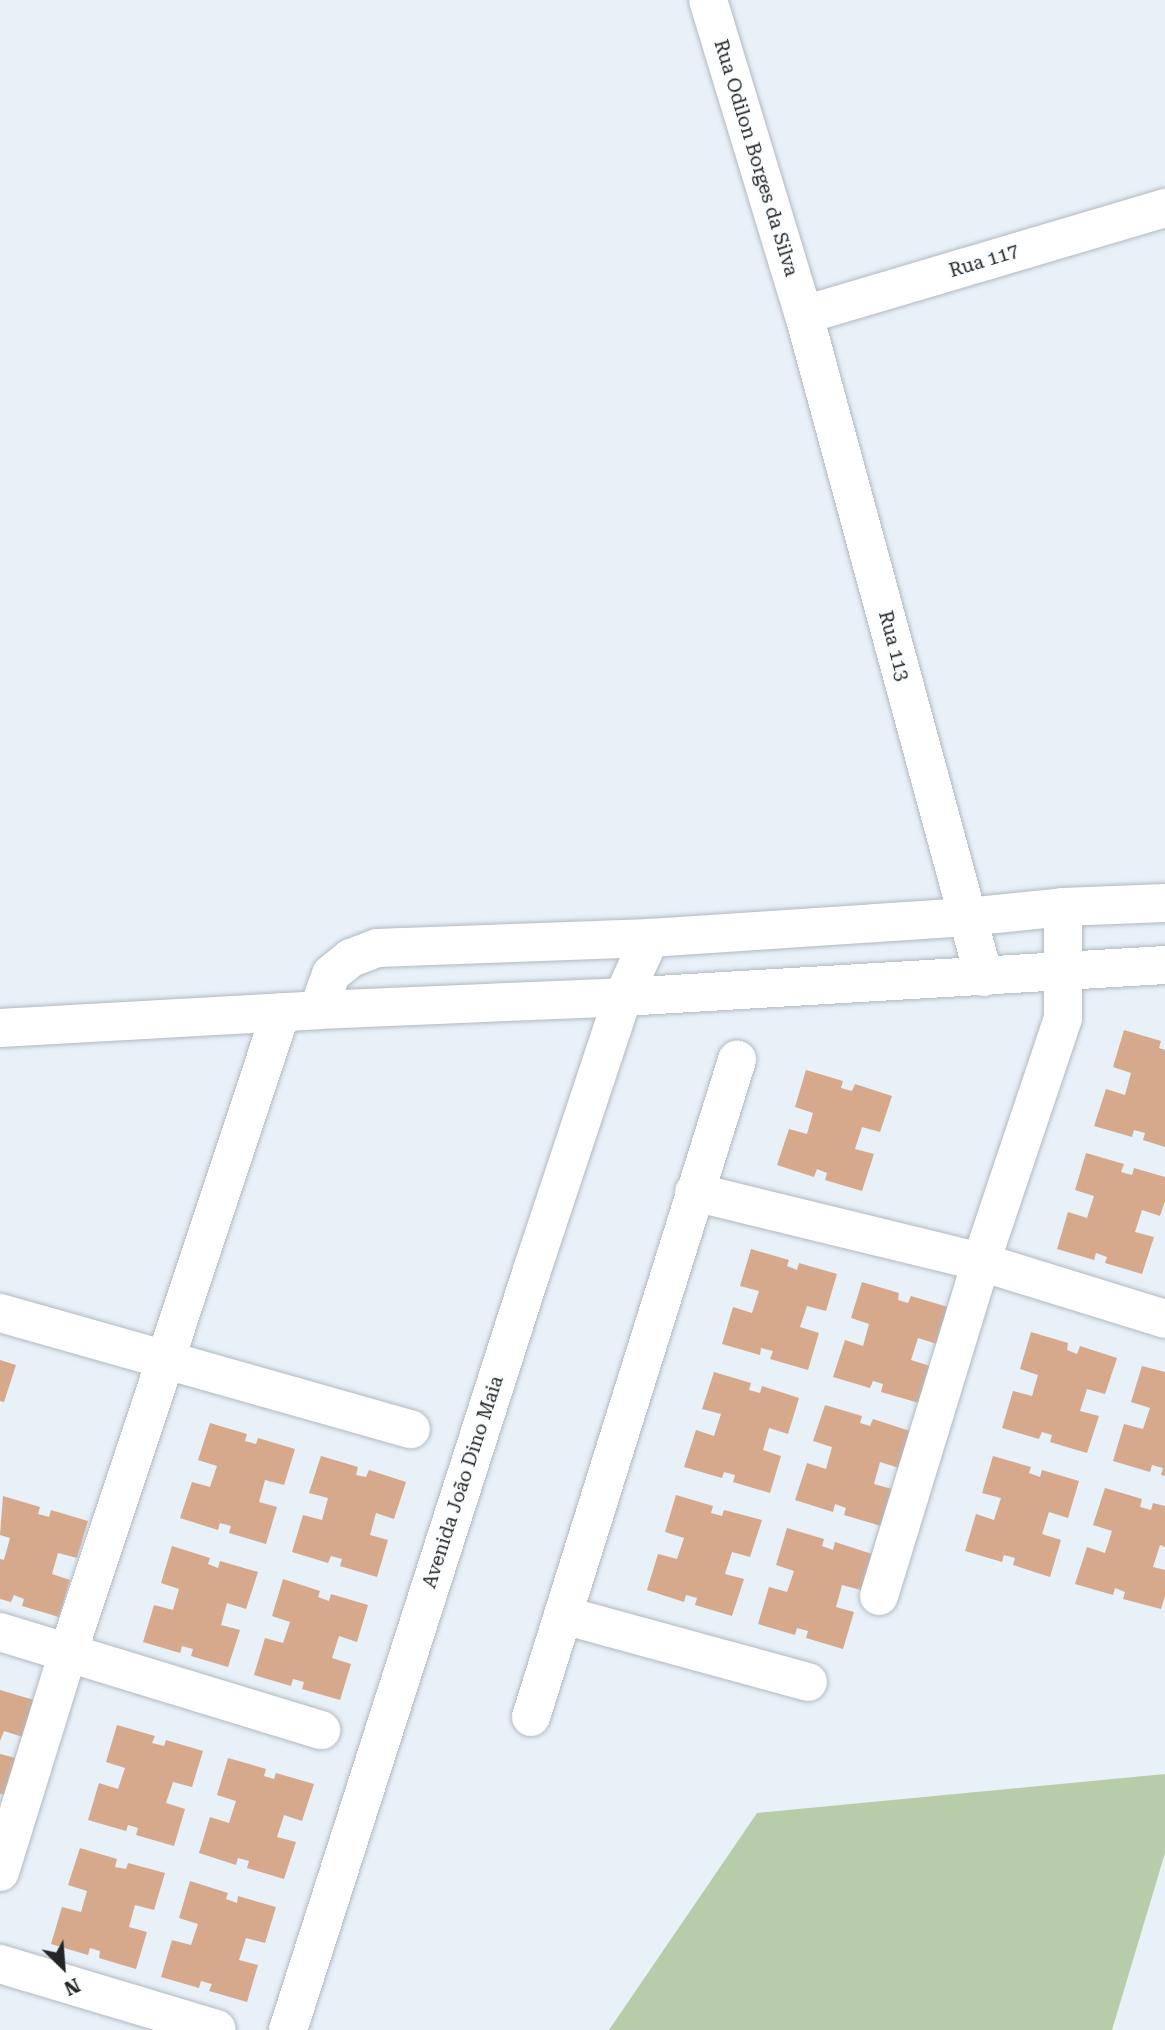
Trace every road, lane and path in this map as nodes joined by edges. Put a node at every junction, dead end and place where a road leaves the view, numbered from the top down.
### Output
1 (708, 0) edge
2 (1165, 208) edge
3 (804, 315) junction
4 (1165, 903) edge
5 (1063, 907) junction
6 (967, 917) junction
7 (650, 938) junction
8 (1165, 965) edge
9 (1066, 971) junction
10 (984, 977) junction
11 (622, 998) junction
12 (299, 1011) junction
13 (0, 1028) edge
14 (737, 1060) dead end
15 (694, 1192) junction
16 (981, 1262) junction
17 (0, 1313) edge
18 (1165, 1319) edge
19 (165, 1360) junction
20 (411, 1429) dead end
21 (878, 1596) dead end
22 (563, 1615) junction
23 (0, 1632) edge
24 (68, 1653) junction
25 (808, 1682) dead end
26 (531, 1717) dead end
27 (321, 1730) dead end
28 (0, 1872) edge
29 (0, 1964) edge
30 (216, 2029) edge
31 (288, 2030) edge

1 - 3 street, Rua Odilon Borges da Silva
2 - 3 street, Rua 117
3 - 6 street, Rua 113
4 - 5 street
5 - 6 street
5 - 9 street
6 - 7 street
6 - 10 street, Rua 113
7 - 11 street, Avenida João Dino Maia
7 - 12 street
8 - 9 street
9 - 10 street
9 - 16 street
10 - 11 street
11 - 12 street
11 - 31 street, Avenida João Dino Maia
12 - 13 street
12 - 19 street
14 - 15 street
15 - 16 street
15 - 22 street
16 - 18 street
16 - 21 street
17 - 19 street
19 - 20 street
19 - 24 street
22 - 25 street
22 - 26 street
23 - 24 street
24 - 27 street
24 - 28 street
29 - 30 street

